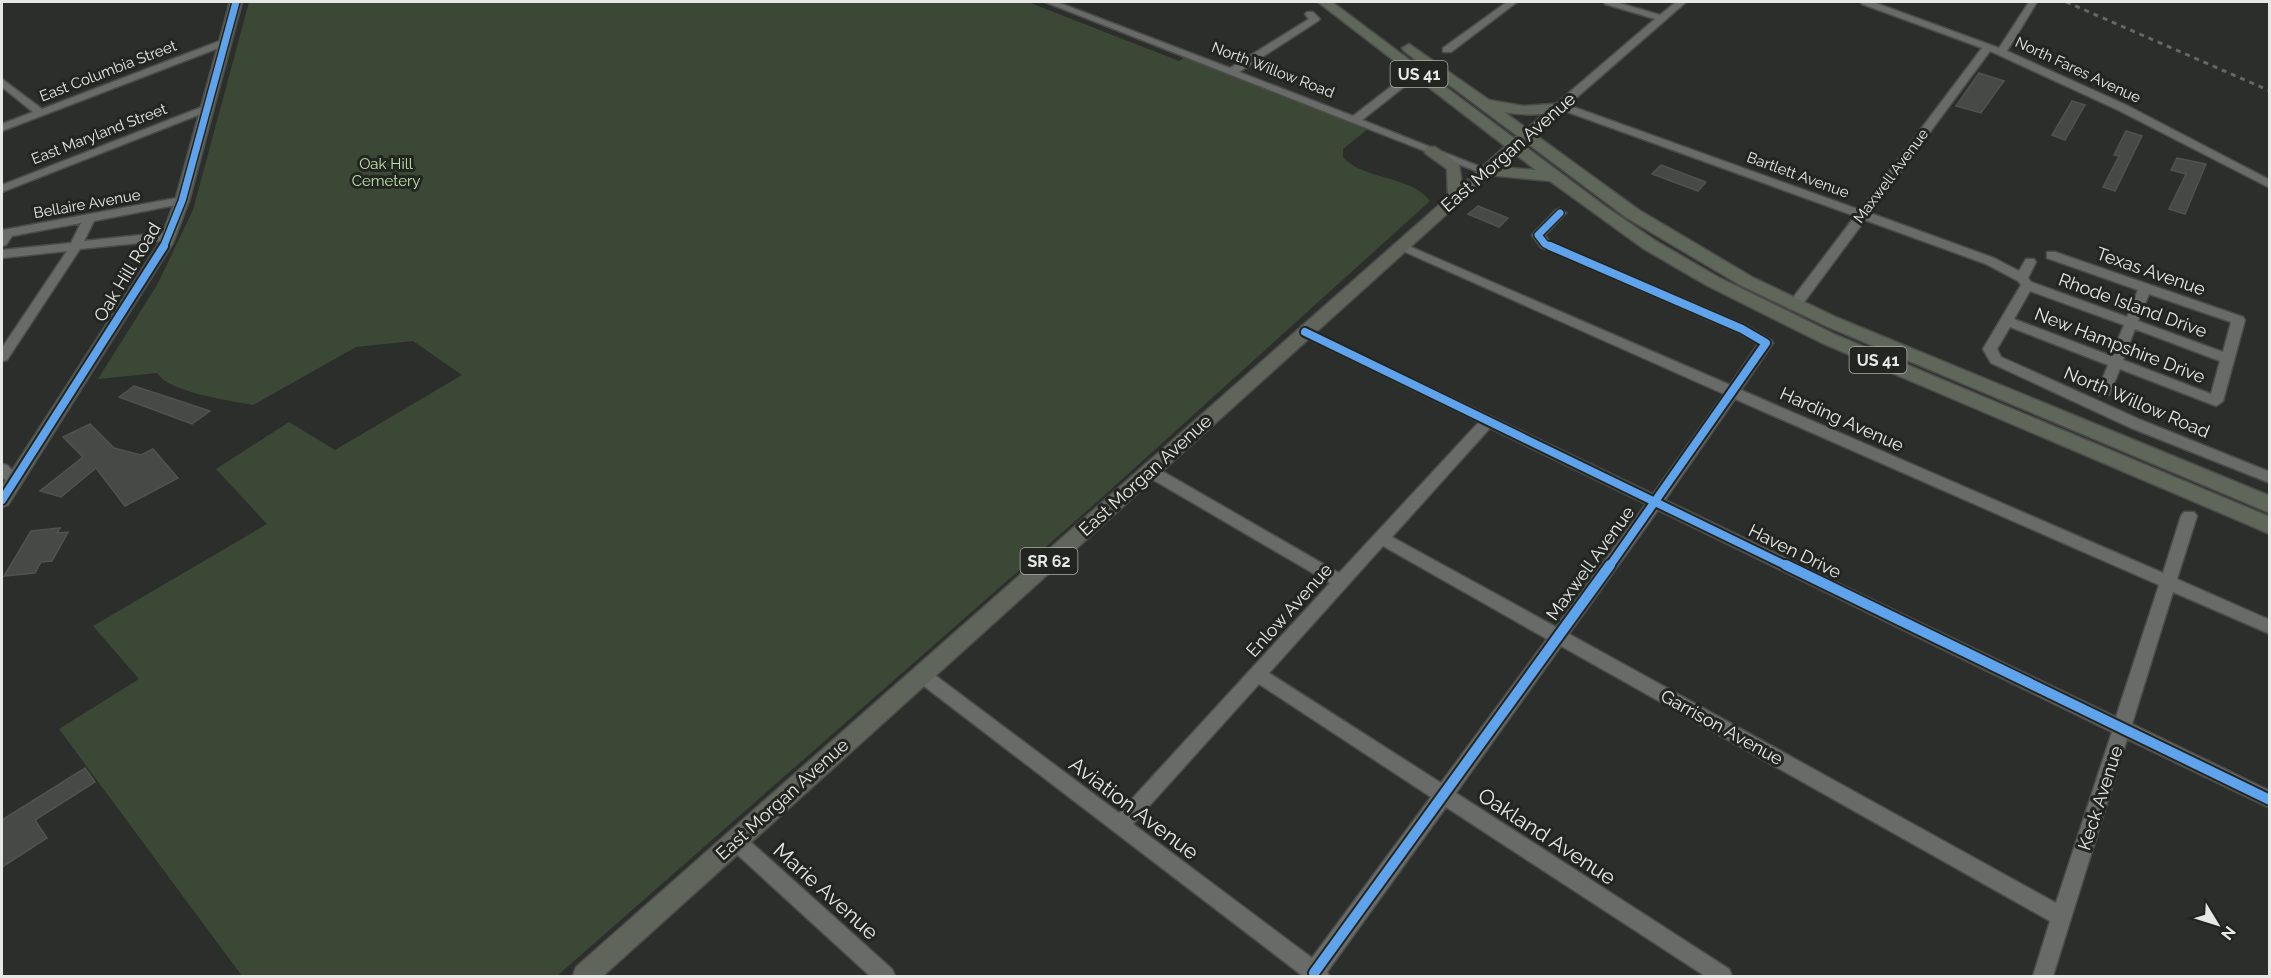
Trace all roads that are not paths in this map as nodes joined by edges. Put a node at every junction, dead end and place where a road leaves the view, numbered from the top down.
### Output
1 (236, 2) edge
2 (1050, 2) edge
3 (1324, 2) edge
4 (1347, 2) edge
5 (1512, 2) edge
6 (1608, 2) edge
7 (1681, 2) edge
8 (1865, 2) edge
9 (2033, 2) edge
10 (1313, 16) dead end
11 (1661, 18) junction
12 (225, 42) junction
13 (1989, 46) junction
14 (1447, 50) dead end
15 (2002, 51) junction
16 (1232, 72) junction
17 (2, 82) edge
18 (1401, 84) dead end
19 (1480, 101) junction
20 (1561, 106) junction
21 (207, 108) junction
22 (41, 113) junction
23 (1354, 120) junction
24 (2, 128) edge
25 (1520, 140) junction
26 (1430, 150) junction
27 (1485, 171) junction
28 (1553, 176) junction
29 (2270, 185) edge
30 (2, 189) edge
31 (1455, 197) junction
32 (182, 201) junction
33 (1560, 213) dead end
34 (1862, 215) junction
35 (89, 219) junction
36 (169, 236) junction
37 (3, 237) edge
38 (78, 246) junction
39 (1400, 247) junction
40 (2, 254) edge
41 (2051, 255) dead end
42 (2030, 262) dead end
43 (2025, 281) junction
44 (2145, 288) junction
45 (1794, 306) junction
46 (2005, 320) junction
47 (2130, 324) junction
48 (1305, 332) junction
49 (2, 357) edge
50 (2226, 358) junction
51 (2115, 364) junction
52 (1731, 392) junction
53 (2104, 392) dead end
54 (1488, 421) junction
55 (2, 468) edge
56 (1150, 471) junction
57 (2270, 478) edge
58 (15, 480) junction
59 (2, 500) edge
60 (1655, 501) junction
61 (2270, 505) edge
62 (2189, 516) dead end
63 (2270, 526) edge
64 (1381, 538) junction
65 (1341, 582) junction
66 (2168, 582) junction
67 (2270, 627) edge
68 (1558, 636) junction
69 (1257, 674) junction
70 (922, 675) junction
71 (2122, 728) junction
72 (1444, 796) junction
73 (2270, 800) edge
74 (1120, 825) junction
75 (736, 841) junction
76 (2062, 917) junction
77 (1317, 975) edge
78 (585, 976) edge
79 (885, 976) edge
80 (1722, 976) edge
81 (2043, 976) edge

1 - 12 main road, Oak Hill Road
2 - 16 street, North Willow Road
3 - 25 highway, US 41
4 - 19 highway, US 41
5 - 14 street
6 - 11 street
7 - 11 street, East Morgan Avenue
8 - 13 street, North Fares Avenue
9 - 15 street
10 - 16 street
11 - 20 street, East Morgan Avenue
12 - 21 main road, Oak Hill Road
12 - 22 street, East Columbia Street
13 - 15 street, North Fares Avenue
13 - 34 street, Maxwell Avenue
15 - 29 street, North Fares Avenue
16 - 23 street, North Willow Road
17 - 22 street
18 - 23 street
19 - 20 highway
19 - 25 highway, US 41
20 - 25 street, East Morgan Avenue
20 - 34 street, Bartlett Avenue
21 - 30 street, East Maryland Street
21 - 32 main road, Oak Hill Road
22 - 24 street, East Columbia Street
23 - 26 street, North Willow Road
25 - 27 main road, East Morgan Avenue / SR 62
25 - 28 highway, US 41
25 - 45 highway, US 41
26 - 27 street, North Willow Road
26 - 31 main road
27 - 28 highway
27 - 31 main road, East Morgan Avenue / SR 62
28 - 63 highway, US 41
31 - 39 main road, East Morgan Avenue / SR 62
32 - 35 street, Bellaire Avenue
32 - 36 main road, Oak Hill Road
33 - 52 street, Maxwell Avenue
34 - 43 street, Bartlett Avenue
34 - 45 street, Maxwell Avenue
35 - 37 street, Bellaire Avenue
35 - 38 street
36 - 38 street
36 - 58 main road, Oak Hill Road
38 - 40 street
38 - 49 street
39 - 48 main road, East Morgan Avenue / SR 62
39 - 52 street, Harding Avenue
41 - 44 street, Texas Avenue
42 - 43 street
43 - 46 street
43 - 47 street, Rhode Island Drive
44 - 47 street
44 - 50 street, Texas Avenue
45 - 61 highway, US 41
46 - 51 street, New Hampshire Drive
46 - 57 street, North Willow Road
47 - 50 street, Rhode Island Drive
47 - 51 street
48 - 54 street, Haven Drive
48 - 56 main road, East Morgan Avenue / SR 62
50 - 51 street, New Hampshire Drive
51 - 53 street
52 - 60 street, Maxwell Avenue
52 - 66 street, Harding Avenue
54 - 60 street, Haven Drive
54 - 64 street, Enlow Avenue
55 - 58 street
56 - 65 street
56 - 70 main road, East Morgan Avenue / SR 62
58 - 59 main road, Oak Hill Road
60 - 68 street, Maxwell Avenue
60 - 71 street, Haven Drive
62 - 66 street, Keck Avenue
64 - 65 street, Enlow Avenue
64 - 68 street, Garrison Avenue
65 - 69 street, Enlow Avenue
66 - 67 street, Harding Avenue
66 - 71 street, Keck Avenue
68 - 72 street, Maxwell Avenue
68 - 76 street, Garrison Avenue
69 - 72 street, Oakland Avenue
69 - 74 street, Enlow Avenue
70 - 74 street, Aviation Avenue
70 - 75 main road, East Morgan Avenue / SR 62
71 - 73 street, Haven Drive
71 - 76 street, Keck Avenue
72 - 77 street, Maxwell Avenue
72 - 80 street, Oakland Avenue
74 - 77 street, Aviation Avenue
75 - 78 main road, East Morgan Avenue / SR 62
75 - 79 street, Marie Avenue
76 - 81 street, Keck Avenue

